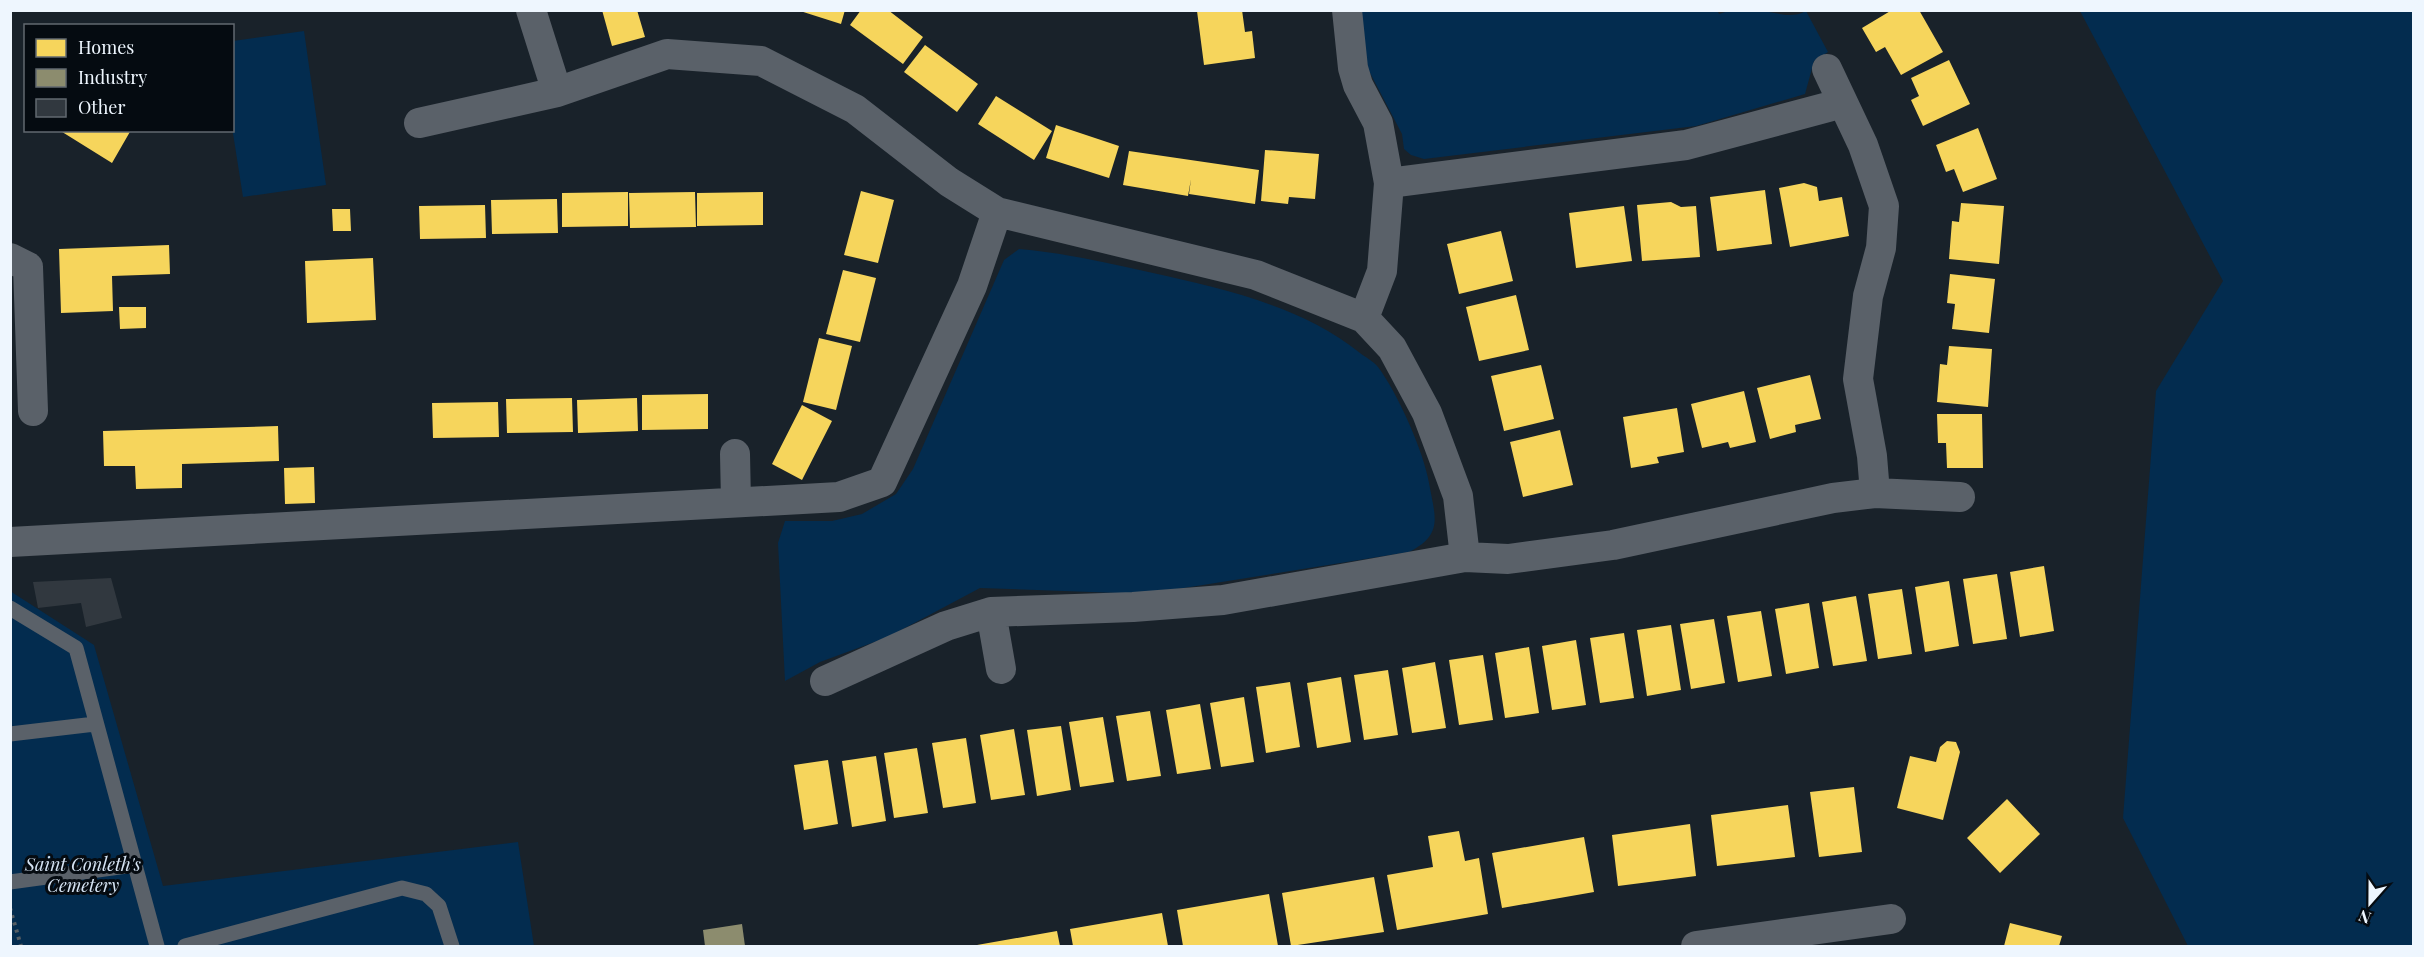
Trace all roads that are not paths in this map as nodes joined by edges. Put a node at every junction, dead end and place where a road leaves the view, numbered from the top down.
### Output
1 (531, 10) edge
2 (1347, 10) edge
3 (1827, 69) dead end
4 (557, 92) junction
5 (1843, 103) junction
6 (418, 123) dead end
7 (1389, 183) junction
8 (997, 212) junction
9 (10, 258) edge
10 (1364, 318) junction
11 (33, 411) dead end
12 (735, 454) dead end
13 (1875, 494) junction
14 (1960, 497) dead end
15 (736, 502) junction
16 (10, 542) edge
17 (1466, 557) junction
18 (10, 608) edge
19 (991, 612) junction
20 (1001, 669) dead end
21 (825, 681) dead end
22 (95, 724) junction
23 (10, 734) edge
24 (134, 865) junction
25 (10, 882) edge
26 (1891, 919) dead end
27 (157, 946) edge
28 (185, 946) edge
29 (453, 946) edge
30 (1696, 946) edge

1 - 4 street
2 - 7 street
3 - 5 street
4 - 6 street
4 - 8 street
5 - 7 street
5 - 13 street
7 - 10 street
8 - 10 street
8 - 15 street
9 - 11 street
10 - 17 street
12 - 15 street
13 - 14 street
13 - 17 street
15 - 16 street
17 - 19 street
18 - 22 lane
19 - 20 street
19 - 21 street
22 - 23 lane
22 - 24 lane
24 - 25 lane
24 - 27 lane
26 - 30 street
28 - 29 lane

